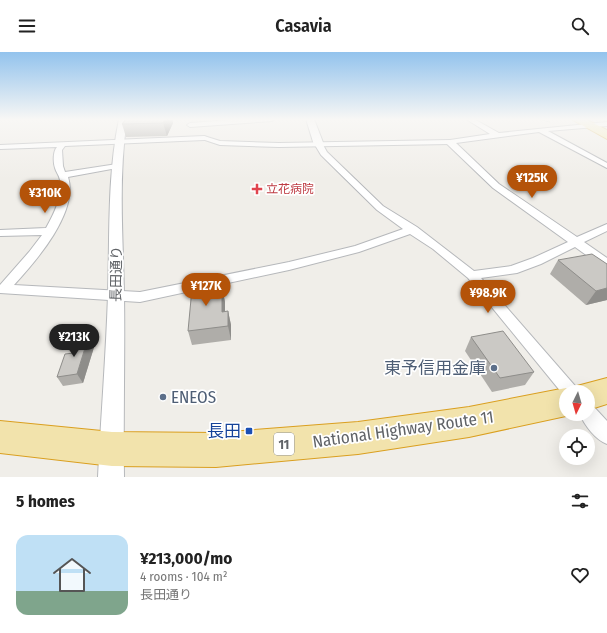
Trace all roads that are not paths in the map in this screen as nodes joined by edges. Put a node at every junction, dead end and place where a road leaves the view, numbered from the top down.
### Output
1 (180, 139) edge
2 (207, 139) edge
3 (317, 139) edge
4 (475, 139) edge
5 (558, 139) edge
6 (118, 141) junction
7 (450, 142) junction
8 (64, 143) junction
9 (0, 146) edge
10 (319, 146) junction
11 (117, 166) junction
12 (607, 166) edge
13 (64, 175) junction
14 (607, 228) edge
15 (413, 229) junction
16 (49, 231) junction
17 (0, 233) edge
18 (575, 241) junction
19 (607, 264) edge
20 (472, 275) junction
21 (2, 289) edge
22 (116, 295) junction
23 (564, 385) edge
24 (607, 391) edge
25 (595, 394) edge
26 (559, 403) edge
27 (595, 421) edge
28 (607, 435) edge
29 (0, 437) edge
30 (112, 463) edge

1 - 6 street
2 - 10 street
3 - 10 street
4 - 7 street
5 - 12 street
6 - 8 street
6 - 11 street, 長田通り
7 - 10 street
7 - 18 street
8 - 9 street
8 - 13 street
10 - 15 street
11 - 13 street
11 - 22 street, 長田通り
13 - 16 street
14 - 18 street
15 - 20 street
15 - 22 street
16 - 17 street
16 - 21 street
18 - 19 street
18 - 20 street
20 - 23 street
21 - 22 street
22 - 30 street, 長田通り
24 - 25 highway
26 - 30 highway, National Highway Route 11 / 11
27 - 28 street
29 - 30 highway, National Highway Route 11 / 11

